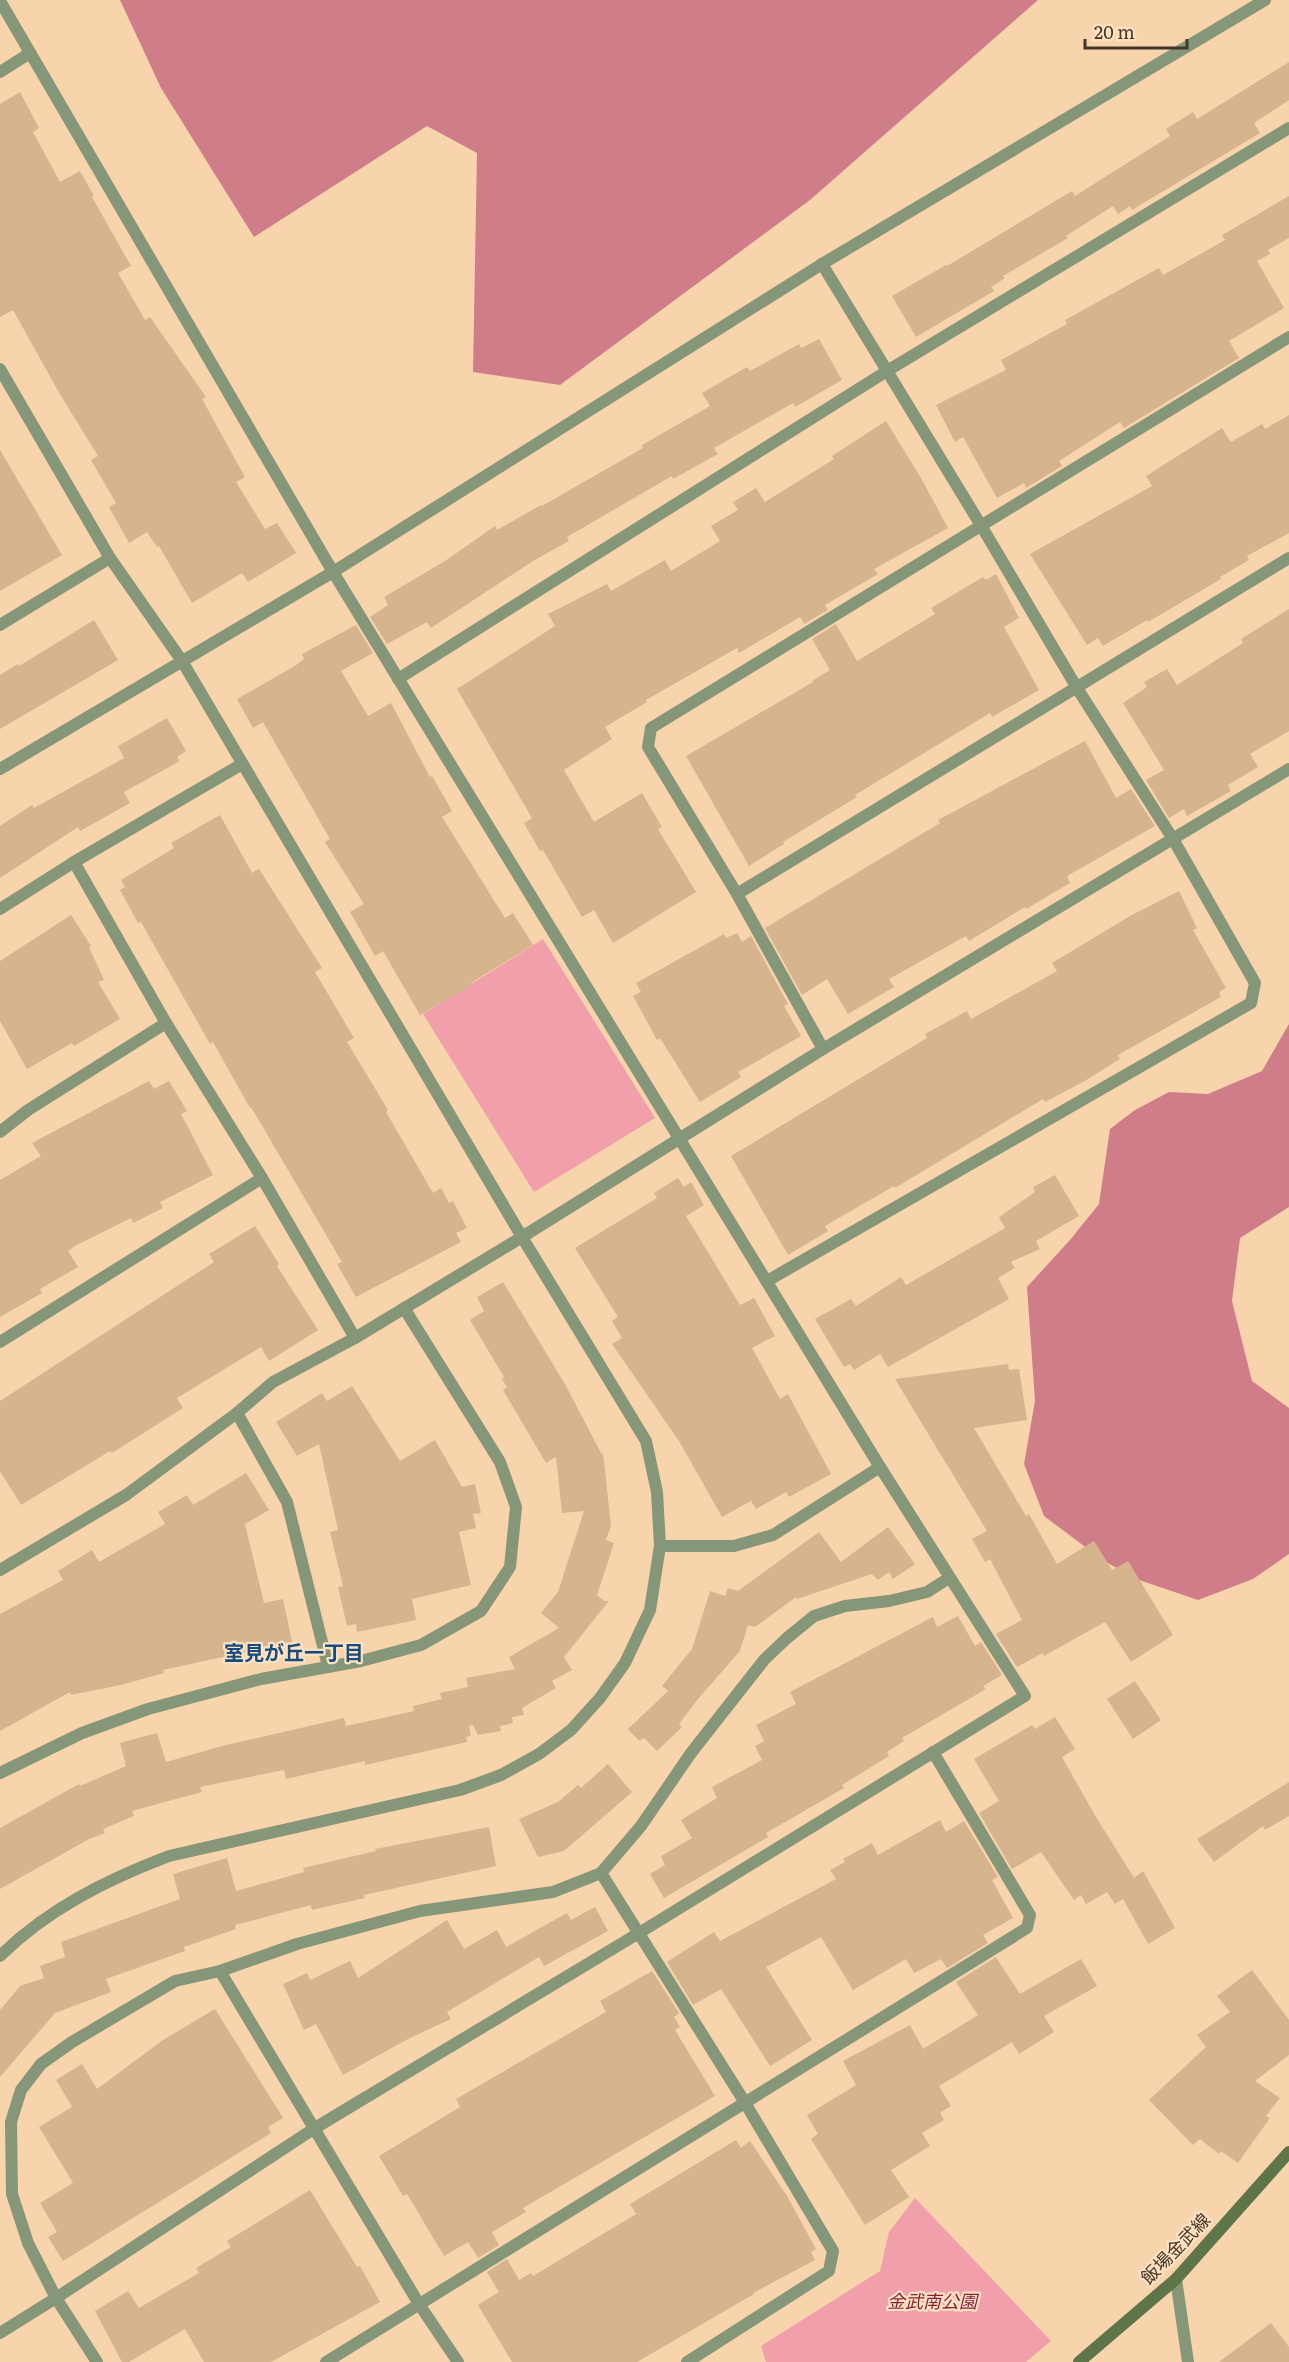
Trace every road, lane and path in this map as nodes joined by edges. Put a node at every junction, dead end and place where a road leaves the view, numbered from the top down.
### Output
1 (1265, 0) edge
2 (0, 1) edge
3 (30, 53) junction
4 (0, 72) edge
5 (1289, 128) edge
6 (822, 264) junction
7 (1289, 337) edge
8 (0, 369) edge
9 (887, 371) junction
10 (982, 527) junction
11 (110, 558) junction
12 (1289, 558) edge
13 (333, 572) junction
14 (0, 625) edge
15 (182, 661) junction
16 (398, 679) junction
17 (1077, 688) junction
18 (242, 764) junction
19 (0, 769) edge
20 (1289, 769) edge
21 (1173, 839) junction
22 (74, 862) junction
23 (737, 894) junction
24 (0, 909) edge
25 (166, 1023) junction
26 (823, 1049) junction
27 (0, 1132) edge
28 (679, 1140) junction
29 (262, 1178) junction
30 (522, 1237) junction
31 (767, 1281) junction
32 (404, 1308) junction
33 (356, 1338) junction
34 (0, 1342) edge
35 (237, 1413) junction
36 (880, 1467) junction
37 (660, 1546) junction
38 (0, 1570) edge
39 (949, 1578) junction
40 (328, 1666) junction
41 (933, 1752) junction
42 (0, 1773) edge
43 (602, 1873) junction
44 (639, 1933) junction
45 (0, 1956) edge
46 (220, 1971) junction
47 (744, 2101) junction
48 (315, 2128) junction
49 (1289, 2152) edge
50 (1176, 2280) junction
51 (56, 2298) junction
52 (419, 2304) junction
53 (0, 2333) edge
54 (97, 2362) edge
55 (326, 2362) edge
56 (458, 2362) edge
57 (687, 2362) edge
58 (1079, 2362) edge
59 (1188, 2362) edge

1 - 6 street
2 - 3 street
3 - 4 street
3 - 13 street
5 - 9 street
6 - 9 street
6 - 13 street
7 - 10 street
8 - 11 street
9 - 10 street
9 - 16 street
10 - 17 street
10 - 23 street
11 - 14 street
11 - 15 street
12 - 17 street
13 - 15 street
13 - 16 street
15 - 18 street
15 - 19 street
16 - 28 street
17 - 21 street
17 - 23 street
18 - 22 street
18 - 30 street
20 - 21 street
21 - 26 street
21 - 31 street
22 - 24 street
22 - 25 street
23 - 26 street
25 - 27 street
25 - 29 street
26 - 28 street
28 - 30 street
28 - 31 street
29 - 33 street
29 - 34 street
30 - 32 street
30 - 37 street
31 - 36 street
32 - 33 street
32 - 40 street
33 - 35 street
35 - 38 street
35 - 40 street
36 - 37 street
36 - 39 street
37 - 45 street
39 - 41 street
39 - 43 street
40 - 42 street
41 - 44 street
41 - 47 street
43 - 44 street
43 - 46 street
44 - 47 street
44 - 48 street
46 - 48 street
46 - 51 street
47 - 52 street
47 - 57 street
48 - 51 street
48 - 52 street
49 - 50 main road, 飯場金武線
50 - 58 main road, 飯場金武線
50 - 59 street
51 - 53 street
51 - 54 street
52 - 55 street
52 - 56 street

